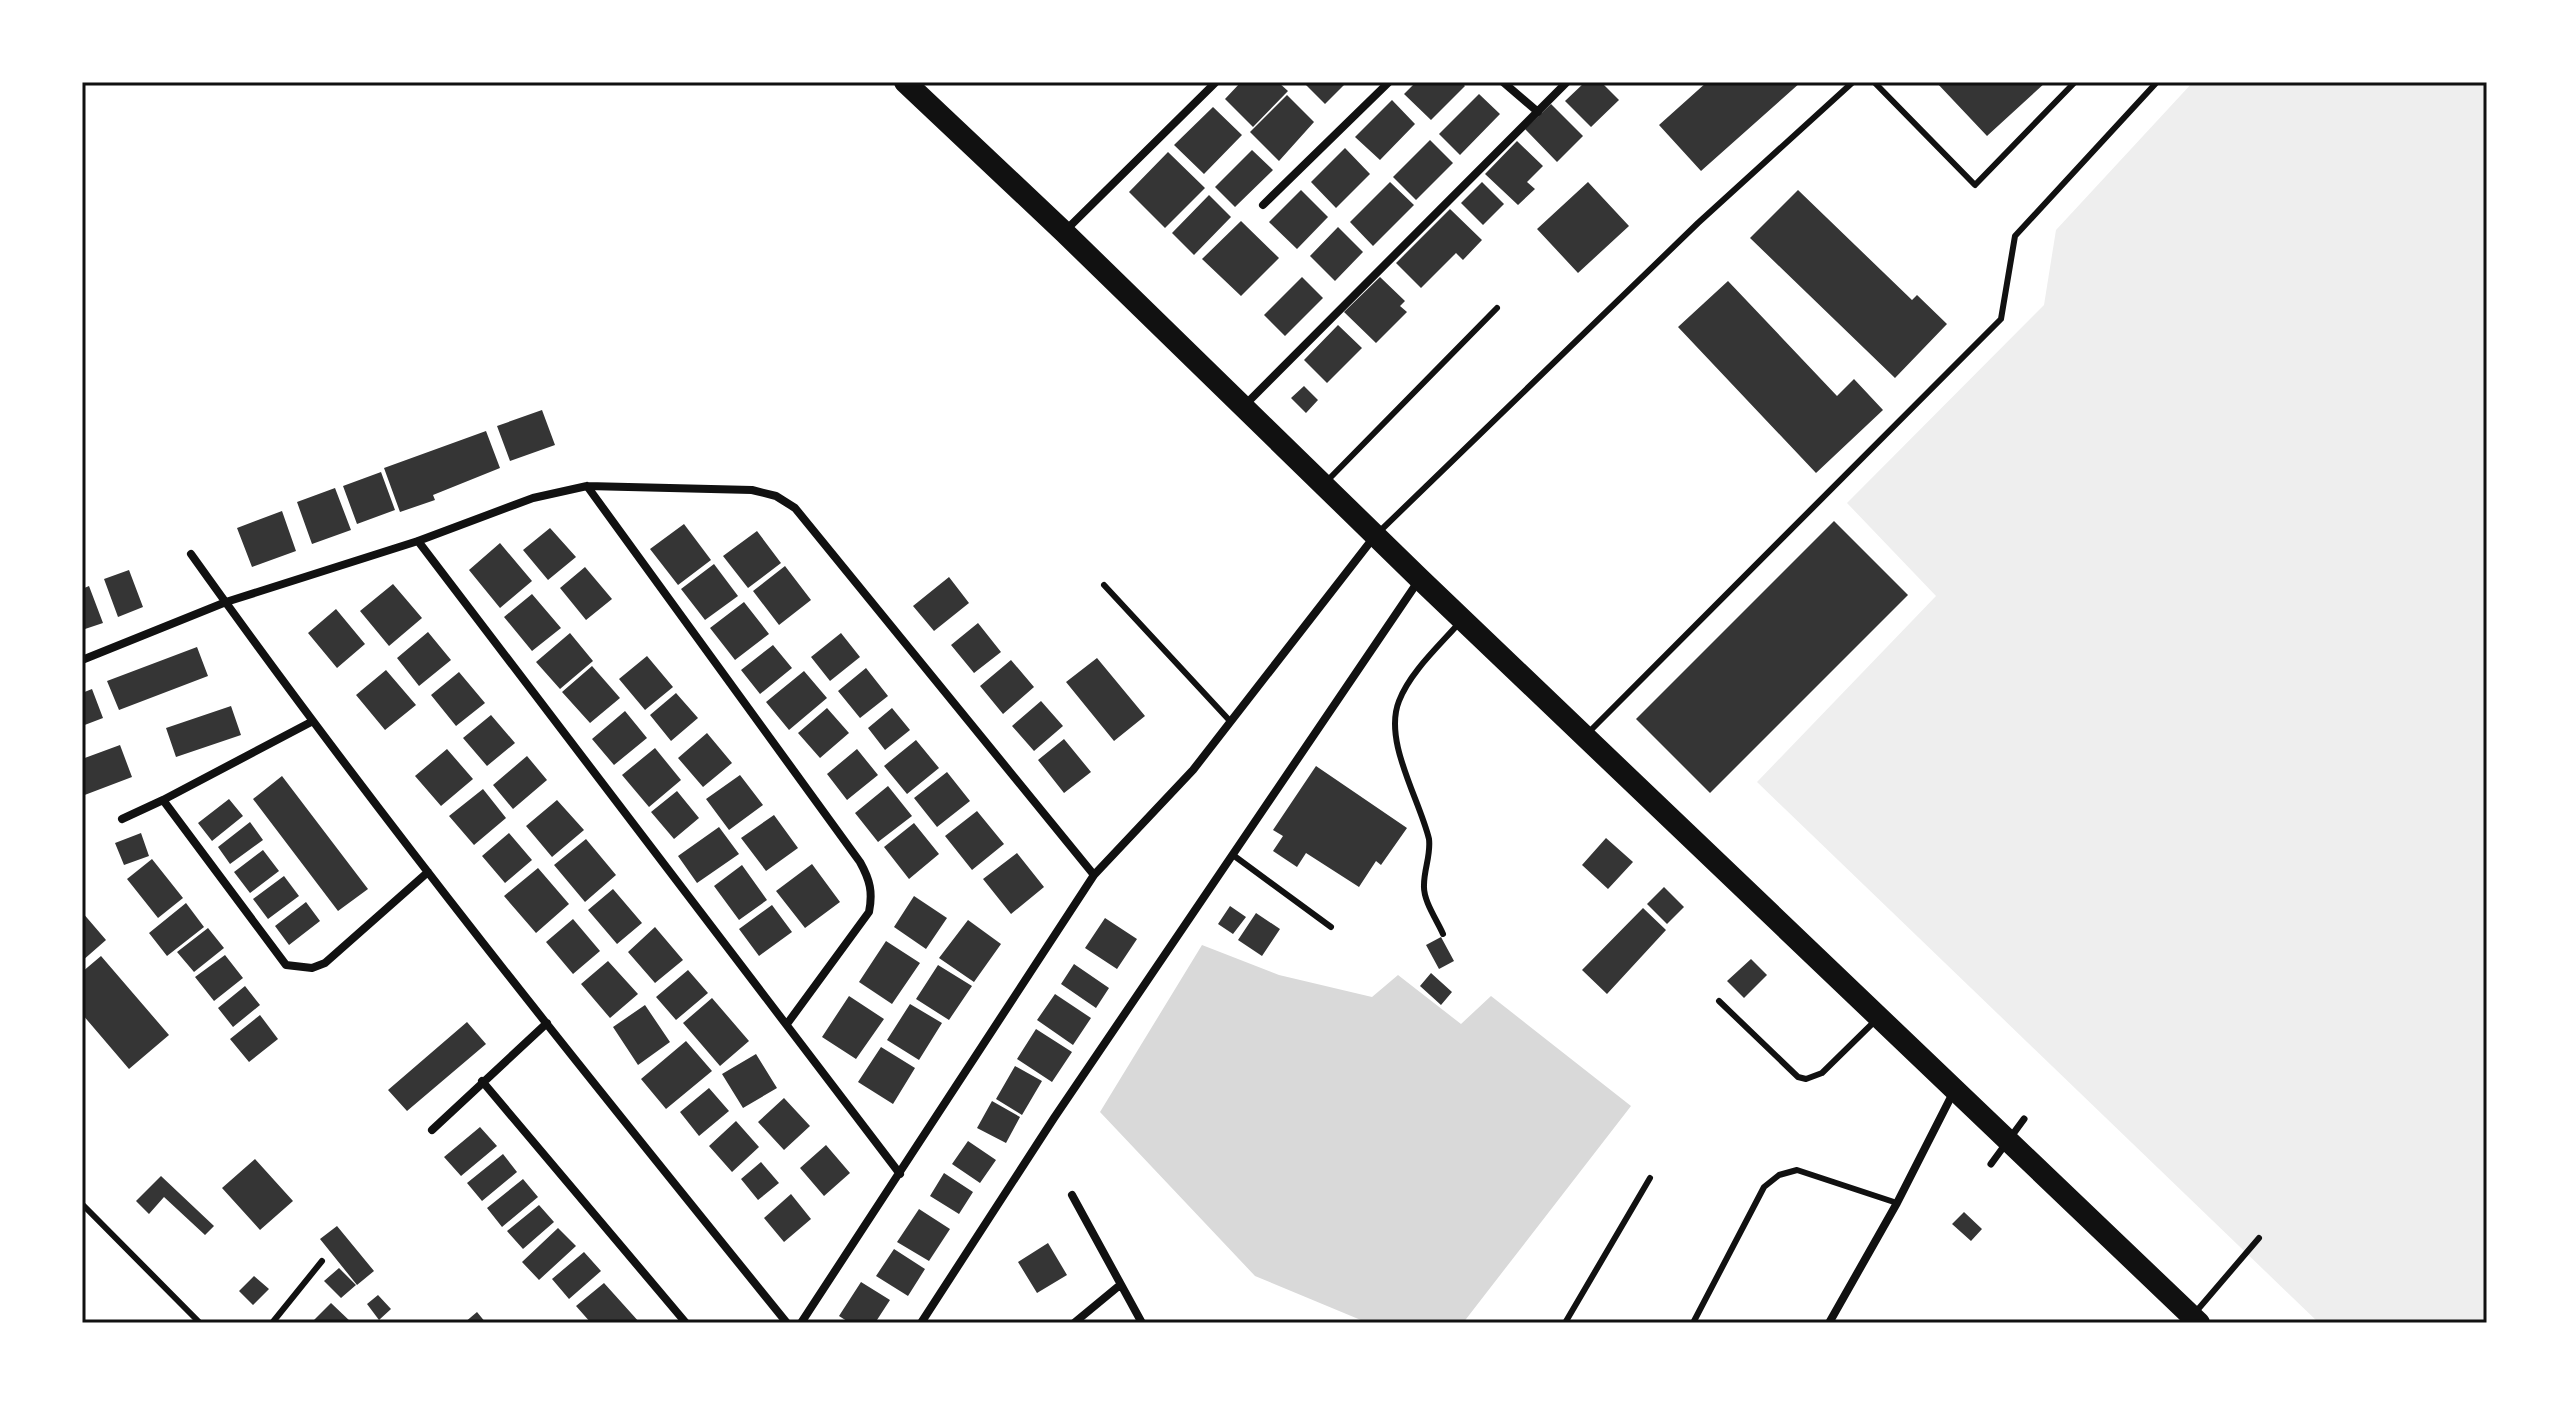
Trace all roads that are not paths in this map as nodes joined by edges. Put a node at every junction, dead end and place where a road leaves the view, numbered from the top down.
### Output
1 (905, 82) edge
2 (1216, 82) edge
3 (1389, 82) edge
4 (1503, 82) edge
5 (1567, 82) edge
6 (1853, 82) edge
7 (1874, 82) edge
8 (2075, 82) edge
9 (2157, 82) edge
10 (1538, 112) junction
11 (1263, 205) dead end
12 (1064, 232) junction
13 (1497, 308) dead end
14 (1244, 406) junction
15 (1325, 484) junction
16 (587, 486) junction
17 (1377, 534) junction
18 (418, 541) junction
19 (191, 554) dead end
20 (1420, 579) junction
21 (1104, 585) dead end
22 (226, 602) junction
23 (1463, 619) junction
24 (82, 660) edge
25 (313, 721) junction
26 (1230, 721) junction
27 (1585, 736) junction
28 (163, 800) junction
29 (122, 819) dead end
30 (1233, 855) junction
31 (428, 872) junction
32 (1094, 875) junction
33 (1331, 927) dead end
34 (1443, 934) dead end
35 (1719, 1001) dead end
36 (1879, 1016) junction
37 (547, 1023) junction
38 (787, 1024) junction
39 (482, 1081) junction
40 (1955, 1088) junction
41 (2024, 1119) dead end
42 (432, 1130) dead end
43 (2009, 1140) junction
44 (1991, 1164) dead end
45 (900, 1174) junction
46 (1650, 1178) dead end
47 (1072, 1195) dead end
48 (1897, 1203) junction
49 (82, 1204) edge
50 (2259, 1238) dead end
51 (322, 1261) dead end
52 (1120, 1285) junction
53 (2196, 1320) edge
54 (200, 1323) edge
55 (272, 1323) edge
56 (686, 1323) edge
57 (787, 1323) edge
58 (801, 1323) edge
59 (921, 1323) edge
60 (1074, 1323) edge
61 (1142, 1323) edge
62 (1565, 1323) edge
63 (1693, 1323) edge
64 (1829, 1323) edge

1 - 12 highway
2 - 12 street
3 - 11 street
4 - 10 street
5 - 10 street
6 - 17 lane
7 - 8 lane
9 - 27 lane
10 - 14 street
12 - 14 highway
13 - 15 lane
14 - 15 highway
15 - 17 highway
16 - 18 street
16 - 32 street
16 - 38 street
17 - 20 highway
17 - 26 street
18 - 22 street
18 - 38 street
19 - 22 street
20 - 23 highway
20 - 30 street
21 - 26 lane
22 - 24 street
22 - 25 street
23 - 27 highway
23 - 34 lane
25 - 28 street
25 - 31 street
26 - 32 street
27 - 36 highway
28 - 29 street
28 - 31 street
30 - 33 lane
30 - 59 street
31 - 37 street
32 - 45 street
35 - 36 lane
36 - 40 highway
37 - 39 street
37 - 57 street
38 - 45 street
39 - 42 street
39 - 56 street
40 - 43 highway
40 - 48 street
41 - 43 street
43 - 44 street
43 - 53 highway
45 - 58 street
46 - 62 lane
47 - 52 street
48 - 63 lane
48 - 64 street
49 - 54 lane
50 - 53 lane
51 - 55 lane
52 - 60 street
52 - 61 street

